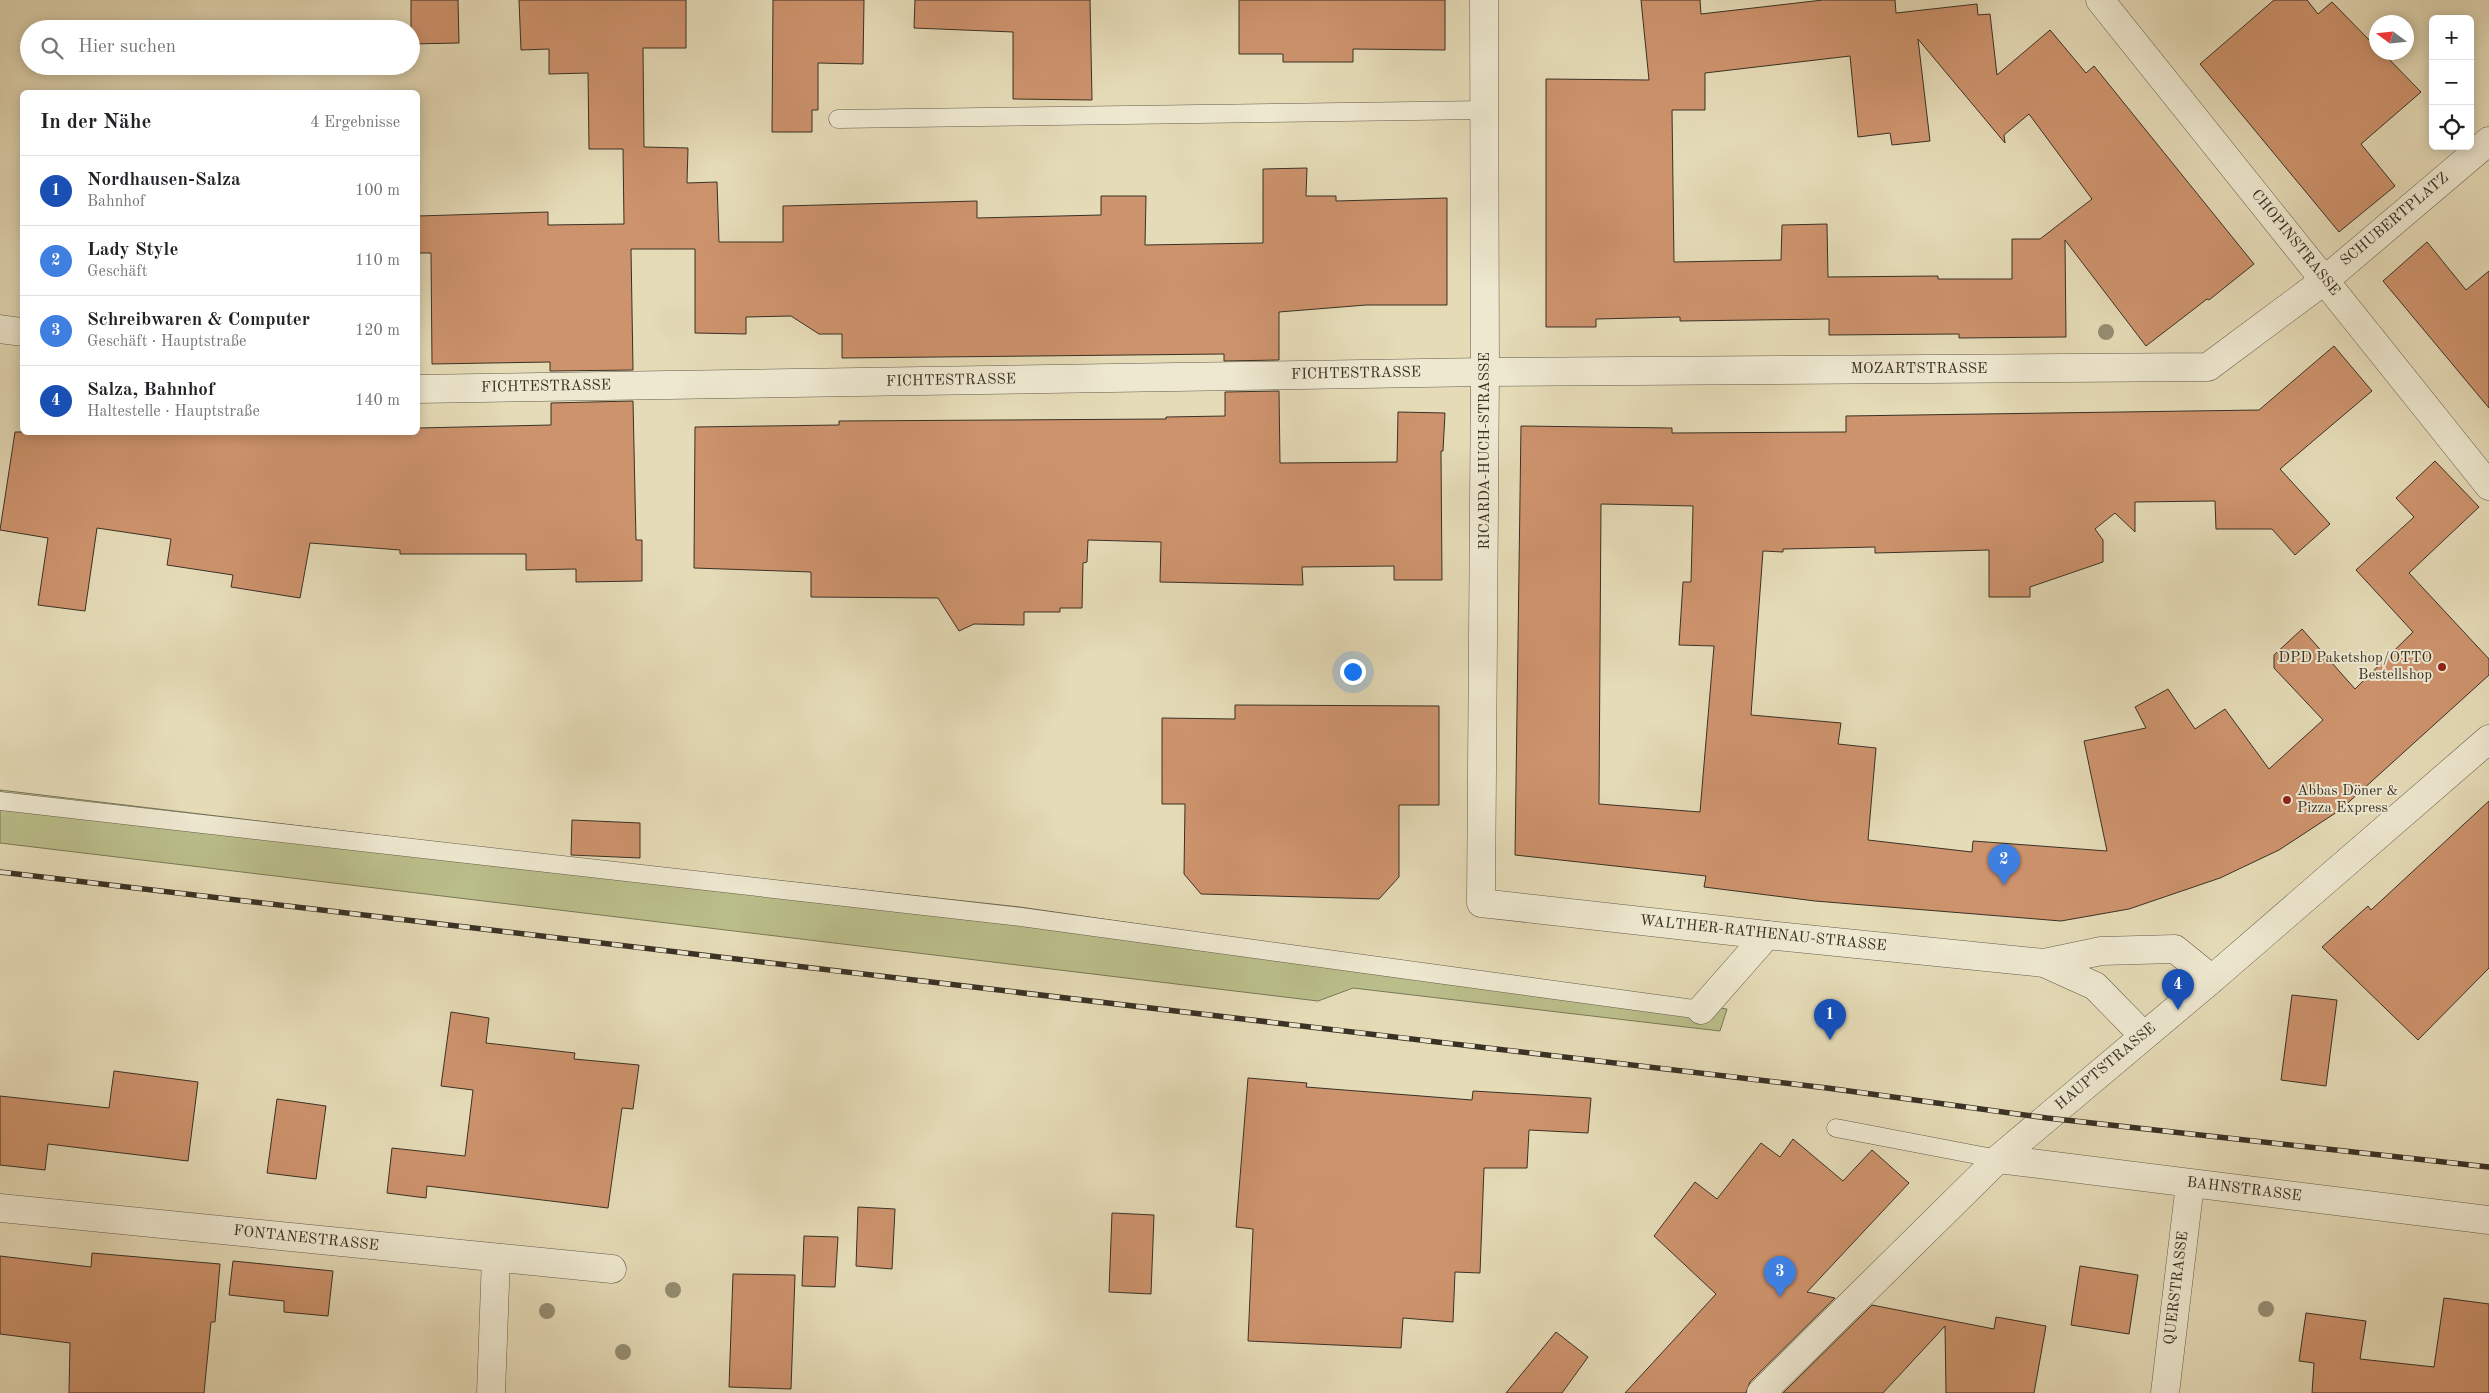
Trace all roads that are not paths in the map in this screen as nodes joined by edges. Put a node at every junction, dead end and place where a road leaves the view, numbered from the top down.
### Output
1 (1484, 0) edge
2 (2100, 0) edge
3 (1486, 110) junction
4 (838, 119) dead end
5 (2489, 141) edge
6 (2325, 280) junction
7 (0, 329) edge
8 (20, 332) edge
9 (1485, 372) junction
10 (420, 389) edge
11 (2489, 486) edge
12 (2489, 740) edge
13 (0, 801) edge
14 (1481, 903) joint
15 (1767, 936) junction
16 (2044, 962) junction
17 (2212, 979) junction
18 (1701, 1010) joint
19 (2143, 1035) junction
20 (1836, 1128) dead end
21 (1998, 1159) junction
22 (2190, 1184) junction
23 (0, 1208) edge
24 (2489, 1220) edge
25 (496, 1258) junction
26 (612, 1269) dead end
27 (491, 1393) edge
28 (1761, 1393) edge
29 (2165, 1393) edge

1 - 3 street, RICARDA-HUCH-STRASSE
2 - 6 street, CHOPINSTRASSE
3 - 4 lane
3 - 9 street, RICARDA-HUCH-STRASSE
5 - 6 street, SCHUBERTPLATZ
6 - 9 street, MOZARTSTRASSE
6 - 11 street, CHOPINSTRASSE
7 - 8 street
9 - 10 street, FICHTESTRASSE
9 - 14 street, RICARDA-HUCH-STRASSE
12 - 17 street, HAUPTSTRASSE
13 - 18 lane
14 - 15 street, WALTHER-RATHENAU-STRASSE
15 - 16 street, WALTHER-RATHENAU-STRASSE
15 - 18 street
16 - 17 street, WALTHER-RATHENAU-STRASSE
16 - 19 street, WALTHER-RATHENAU-STRASSE
17 - 19 street, HAUPTSTRASSE
19 - 21 street, HAUPTSTRASSE
20 - 21 lane
21 - 22 street, BAHNSTRASSE
21 - 28 street, HAUPTSTRASSE
22 - 24 street, BAHNSTRASSE
22 - 29 street, QUERSTRASSE
23 - 25 street, FONTANESTRASSE
25 - 26 street, FONTANESTRASSE
25 - 27 street

